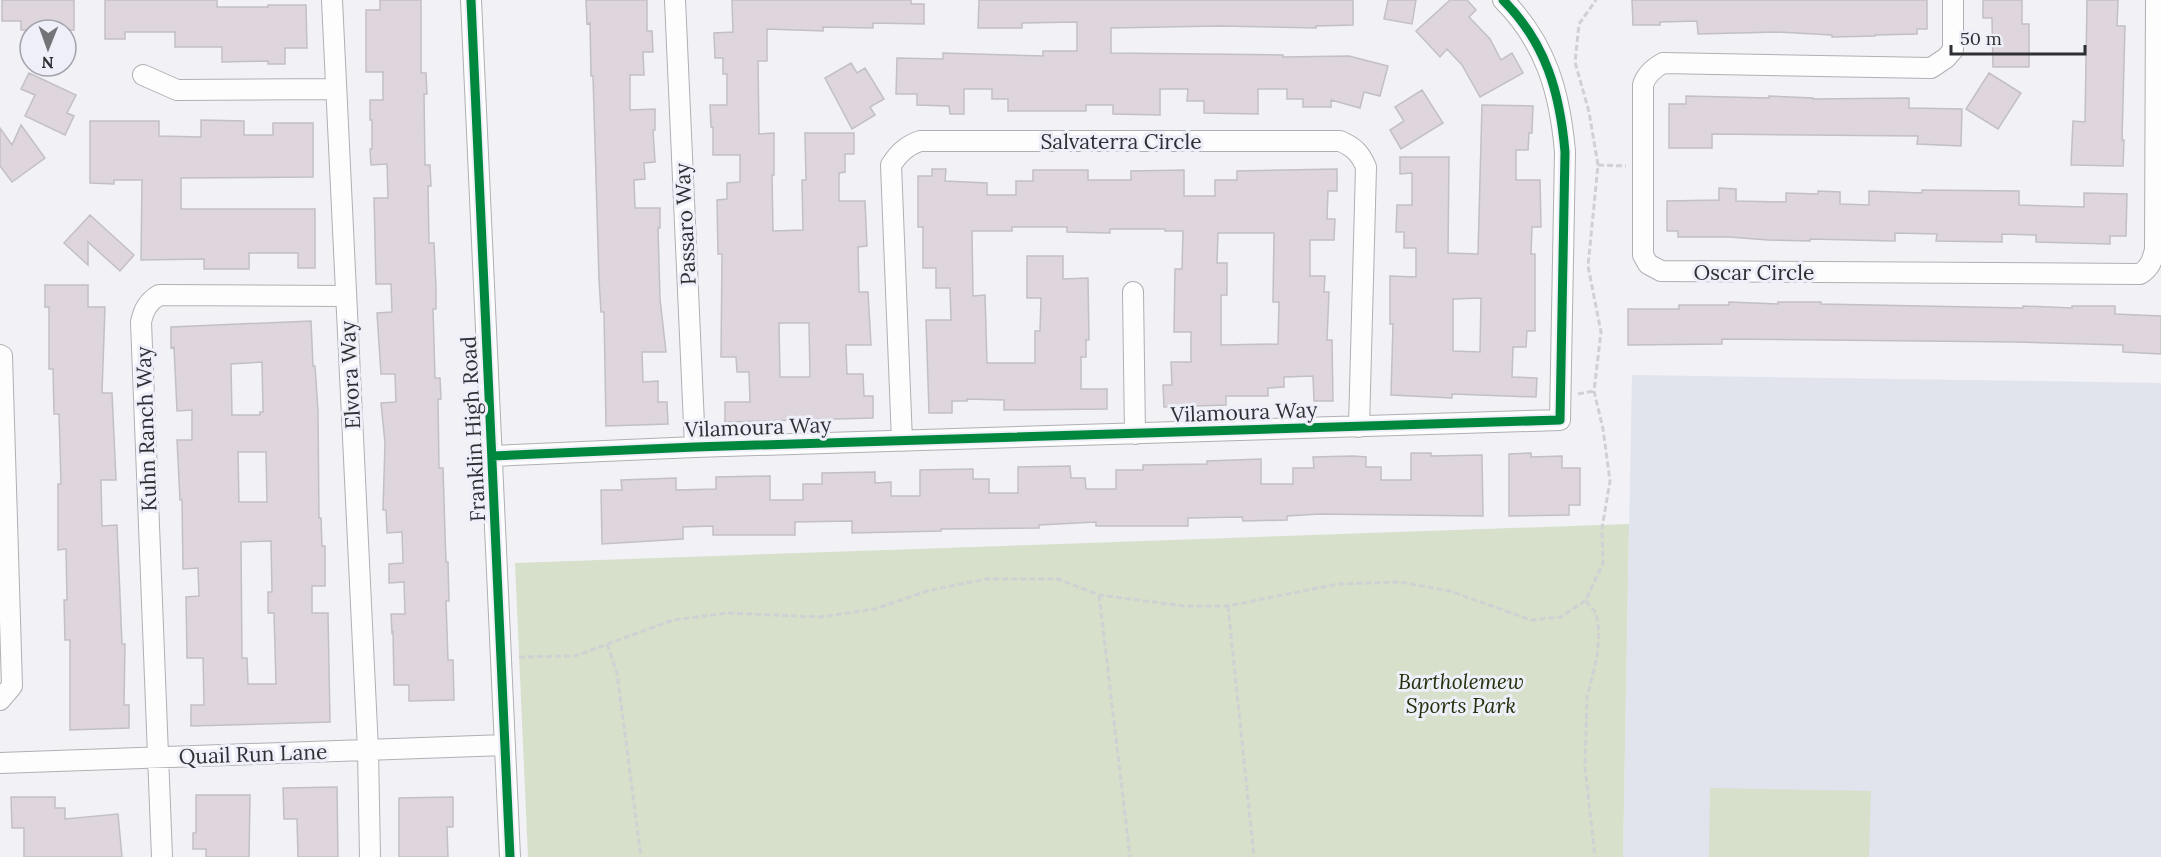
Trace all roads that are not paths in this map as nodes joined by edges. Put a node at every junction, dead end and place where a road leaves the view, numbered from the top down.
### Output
1 (332, 0) edge
2 (471, 0) edge
3 (675, 0) edge
4 (1503, 0) edge
5 (1953, 0) edge
6 (2156, 0) edge
7 (143, 75) dead end
8 (335, 89) junction
9 (1134, 292) dead end
10 (346, 296) junction
11 (0, 354) edge
12 (1359, 427) junction
13 (1135, 434) junction
14 (902, 441) junction
15 (695, 447) junction
16 (492, 456) junction
17 (3, 490) edge
18 (5, 645) edge
19 (0, 700) edge
20 (505, 745) junction
21 (368, 750) junction
22 (160, 757) junction
23 (0, 764) edge
24 (162, 857) edge
25 (370, 857) edge
26 (510, 857) edge

1 - 8 street, Elvora Way
2 - 16 street, Franklin High Road
3 - 15 street, Passaro Way
4 - 12 street, Vilamoura Way
5 - 6 street, Oscar Circle
7 - 8 street
8 - 10 street, Elvora Way
9 - 13 street
10 - 21 street, Elvora Way
10 - 22 street, Kuhn Ranch Way
11 - 17 street
12 - 13 street, Vilamoura Way
12 - 14 street, Salvaterra Circle
13 - 14 street, Vilamoura Way
14 - 15 street, Vilamoura Way
15 - 16 street, Vilamoura Way
16 - 20 street, Franklin High Road
17 - 18 street
18 - 19 street
20 - 21 street, Quail Run Lane
20 - 26 street, Franklin High Road
21 - 22 street, Quail Run Lane
21 - 25 street, Elvora Way
22 - 23 street, Quail Run Lane
22 - 24 street, Kuhn Ranch Way

